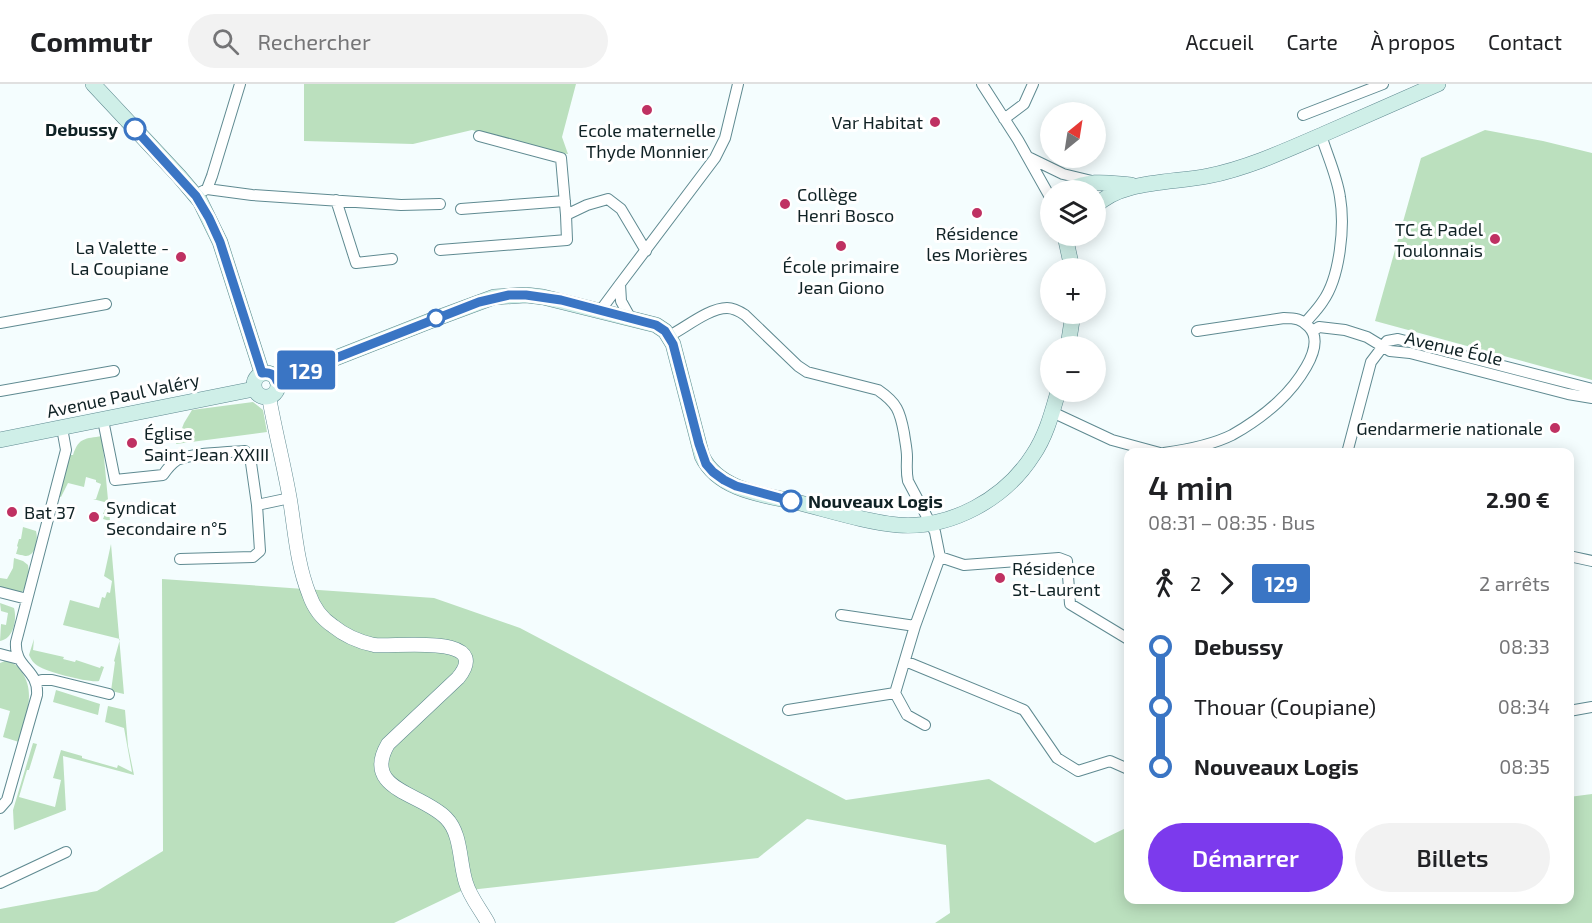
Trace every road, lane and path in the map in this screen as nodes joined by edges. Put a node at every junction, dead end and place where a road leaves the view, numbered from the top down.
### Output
1 (93, 84) edge
2 (240, 84) edge
3 (738, 84) edge
4 (982, 84) edge
5 (1033, 84) edge
6 (1383, 84) edge
7 (1438, 84) edge
8 (1303, 115) dead end
9 (1004, 119) junction
10 (1321, 135) junction
11 (479, 136) dead end
12 (1028, 157) junction
13 (1041, 180) edge
14 (1090, 180) edge
15 (1106, 182) edge
16 (1137, 186) junction
17 (201, 193) junction
18 (1106, 199) edge
19 (336, 200) junction
20 (565, 201) junction
21 (440, 204) dead end
22 (460, 209) dead end
23 (566, 215) junction
24 (1068, 246) edge
25 (1072, 246) edge
26 (440, 250) dead end
27 (645, 251) junction
28 (1069, 251) junction
29 (1070, 258) edge
30 (392, 259) dead end
31 (620, 284) junction
32 (106, 304) dead end
33 (600, 311) junction
34 (631, 319) junction
35 (0, 323) edge
36 (1305, 323) junction
37 (1197, 331) dead end
38 (1313, 331) junction
39 (669, 336) junction
40 (1382, 346) junction
41 (114, 371) dead end
42 (262, 373) junction
43 (277, 381) junction
44 (254, 389) junction
45 (1592, 389) edge
46 (0, 391) edge
47 (269, 397) junction
48 (1592, 398) edge
49 (1055, 402) edge
50 (1052, 412) junction
51 (103, 420) junction
52 (62, 428) junction
53 (0, 440) edge
54 (1143, 448) edge
55 (1188, 448) edge
56 (1348, 448) edge
57 (290, 498) junction
58 (256, 505) junction
59 (930, 524) junction
60 (940, 557) junction
61 (1574, 557) edge
62 (180, 559) dead end
63 (1592, 561) edge
64 (0, 592) edge
65 (27, 599) junction
66 (841, 615) dead end
67 (915, 626) junction
68 (1124, 637) edge
69 (0, 654) edge
70 (19, 659) junction
71 (905, 661) junction
72 (36, 682) junction
73 (895, 693) junction
74 (109, 694) dead end
75 (1592, 707) edge
76 (788, 710) dead end
77 (1574, 710) edge
78 (926, 726) dead end
79 (1124, 767) edge
80 (0, 808) edge
81 (66, 852) dead end
82 (0, 883) edge
83 (488, 923) edge

1 - 17 main road
2 - 17 street
3 - 27 street
4 - 9 street
5 - 9 street
6 - 8 street
7 - 10 main road
9 - 12 street
10 - 16 main road
10 - 36 street
11 - 20 street
12 - 13 street
12 - 14 street
15 - 16 main road
16 - 18 main road
17 - 19 street
17 - 42 main road
19 - 21 street
19 - 30 street
20 - 22 street
20 - 23 street
23 - 26 street
23 - 27 street
24 - 28 main road
25 - 28 main road
27 - 31 street
28 - 29 main road
31 - 33 street
31 - 34 street
32 - 35 street
33 - 34 main road
33 - 43 main road
34 - 39 main road
36 - 37 street
36 - 38 street
38 - 40 street
38 - 55 street
39 - 59 main road
39 - 59 street
40 - 45 street, Avenue Éole
40 - 48 street, Avenue Éole
40 - 56 street
41 - 46 street
42 - 43 main road
42 - 44 main road
43 - 47 main road
44 - 47 main road
44 - 51 main road, Avenue Paul Valéry
47 - 57 street
49 - 50 main road
50 - 54 street
50 - 59 main road
51 - 52 main road, Avenue Paul Valéry
51 - 58 street
52 - 53 main road, Avenue Paul Valéry
52 - 65 street
57 - 58 street
57 - 83 street
58 - 62 street
59 - 60 street
60 - 67 street
60 - 68 street
61 - 63 street
64 - 65 street
65 - 70 street
66 - 67 street
67 - 71 street
69 - 70 street
70 - 72 street
71 - 73 street
71 - 79 street
72 - 74 street
72 - 80 street
73 - 76 street
73 - 78 street
75 - 77 street
81 - 82 street

